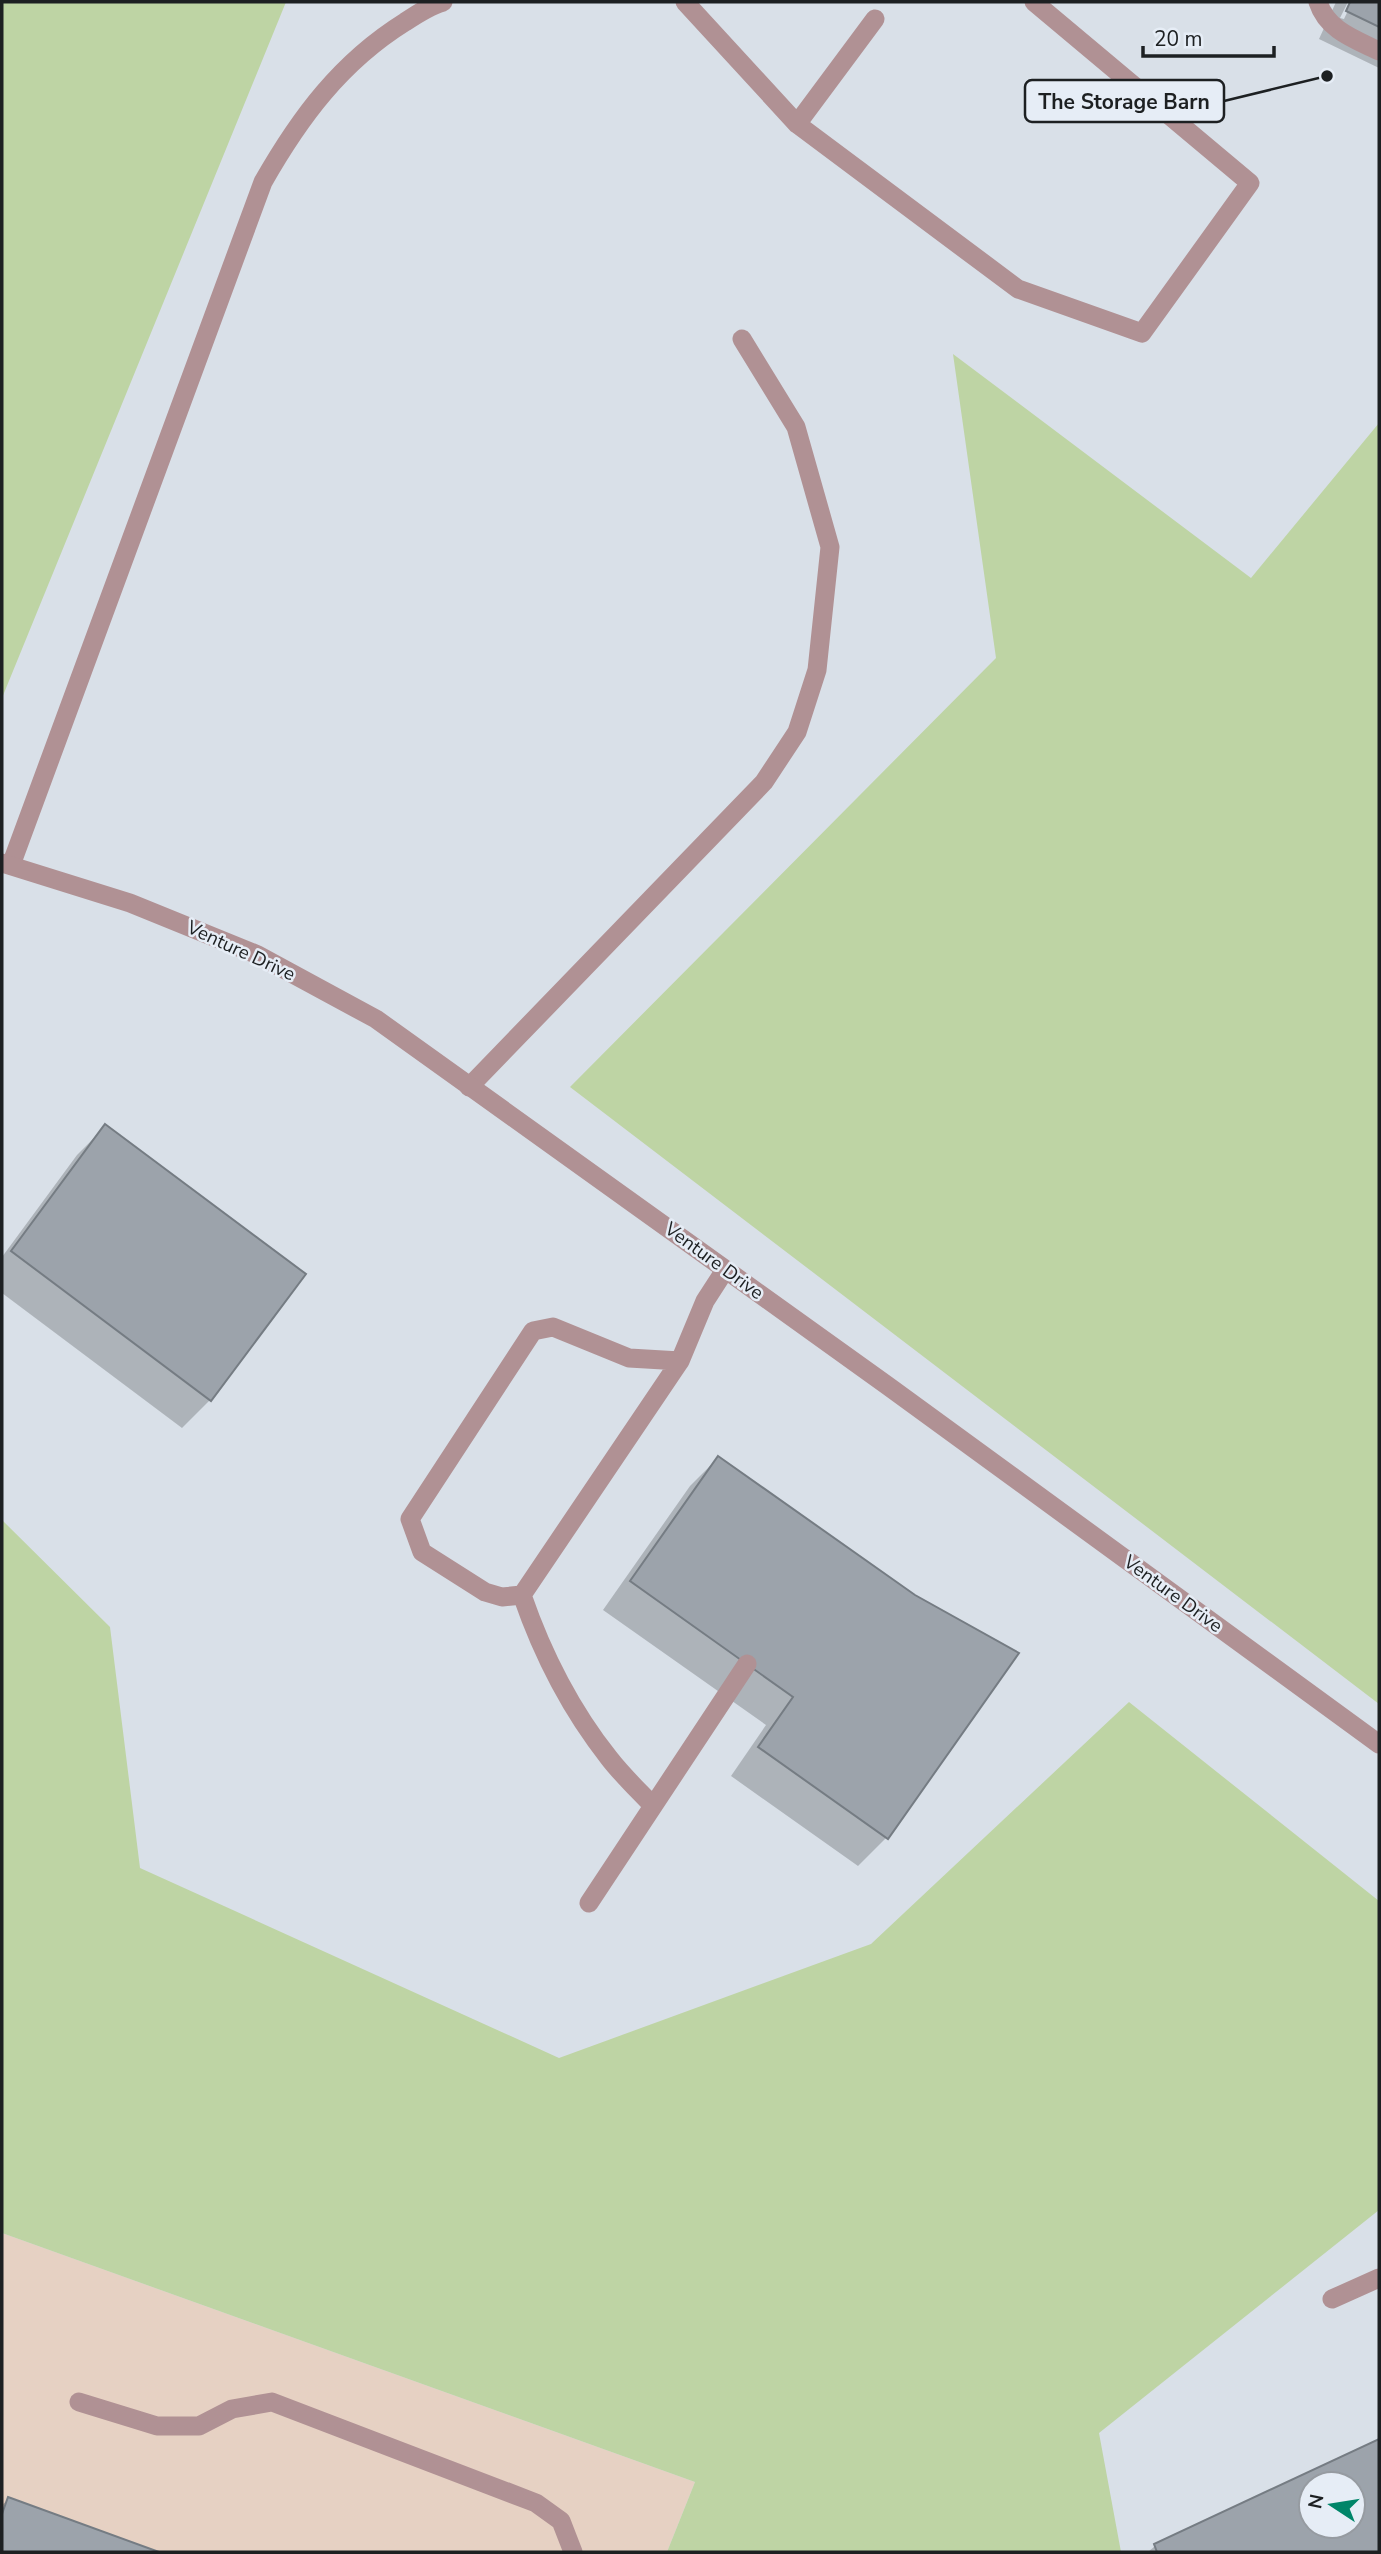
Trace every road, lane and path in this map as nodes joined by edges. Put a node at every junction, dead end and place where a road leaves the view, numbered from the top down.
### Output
1 (443, 2) edge
2 (685, 2) edge
3 (1034, 2) edge
4 (1318, 2) edge
5 (875, 19) dead end
6 (1379, 51) edge
7 (797, 124) junction
8 (742, 339) dead end
9 (7, 864) edge
10 (469, 1087) junction
11 (726, 1270) junction
12 (680, 1361) junction
13 (522, 1595) junction
14 (747, 1664) dead end
15 (1379, 1744) edge
16 (653, 1806) junction
17 (589, 1903) dead end
18 (1379, 2278) edge
19 (1332, 2299) dead end
20 (79, 2402) dead end
21 (573, 2552) edge

1 - 9 street
2 - 7 street
3 - 7 street
4 - 6 street
5 - 7 street
8 - 10 street
9 - 10 street, Venture Drive
10 - 11 street, Venture Drive
11 - 12 street
11 - 15 street, Venture Drive
12 - 13 street
12 - 13 street
13 - 16 street
14 - 16 street
16 - 17 street
18 - 19 street
20 - 21 street

